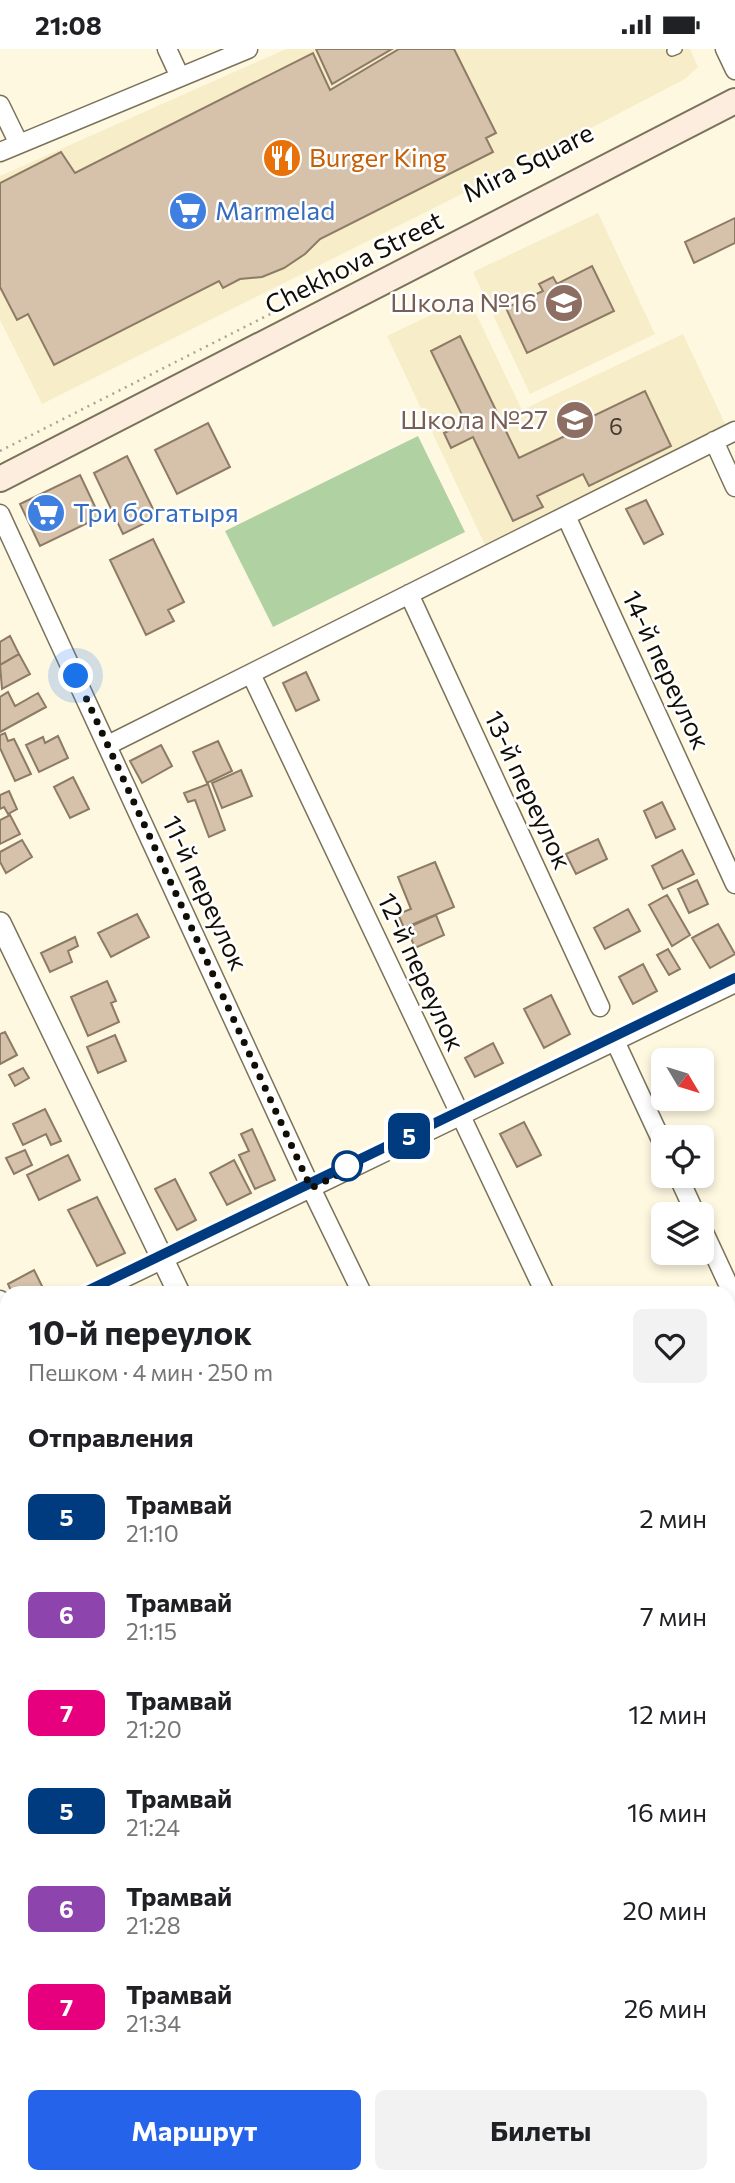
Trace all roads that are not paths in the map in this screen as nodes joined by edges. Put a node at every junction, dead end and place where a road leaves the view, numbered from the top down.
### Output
1 (167, 49) edge
2 (248, 49) edge
3 (725, 49) edge
4 (735, 70) edge
5 (180, 77) junction
6 (735, 101) edge
7 (0, 105) edge
8 (19, 144) junction
9 (0, 152) edge
10 (735, 431) edge
11 (714, 442) junction
12 (0, 479) edge
13 (735, 487) edge
14 (0, 514) edge
15 (566, 516) junction
16 (409, 594) junction
17 (251, 674) junction
18 (108, 745) junction
19 (735, 884) edge
20 (0, 923) edge
21 (735, 983) edge
22 (600, 1007) dead end
23 (615, 1041) junction
24 (461, 1117) junction
25 (654, 1125) edge
26 (311, 1188) junction
27 (714, 1253) edge
28 (163, 1260) junction
29 (108, 1286) edge
30 (176, 1286) edge
31 (359, 1286) edge
32 (542, 1286) edge
33 (729, 1286) edge

1 - 5 street
2 - 5 street
3 - 4 street
5 - 8 street
6 - 12 main road, Chekhova Street
7 - 8 street
8 - 9 street
10 - 11 street
11 - 13 street
11 - 15 street
14 - 18 street, 11-й переулок
15 - 16 street
15 - 19 street, 14-й переулок
16 - 17 street
16 - 22 street, 13-й переулок
17 - 18 street
17 - 24 street, 12-й переулок
18 - 26 street, 11-й переулок
20 - 28 street
21 - 23 street
23 - 24 street
23 - 25 street
24 - 26 street
24 - 32 street, 12-й переулок
26 - 28 street
26 - 31 street, 11-й переулок
27 - 33 street
28 - 29 street
28 - 30 street

